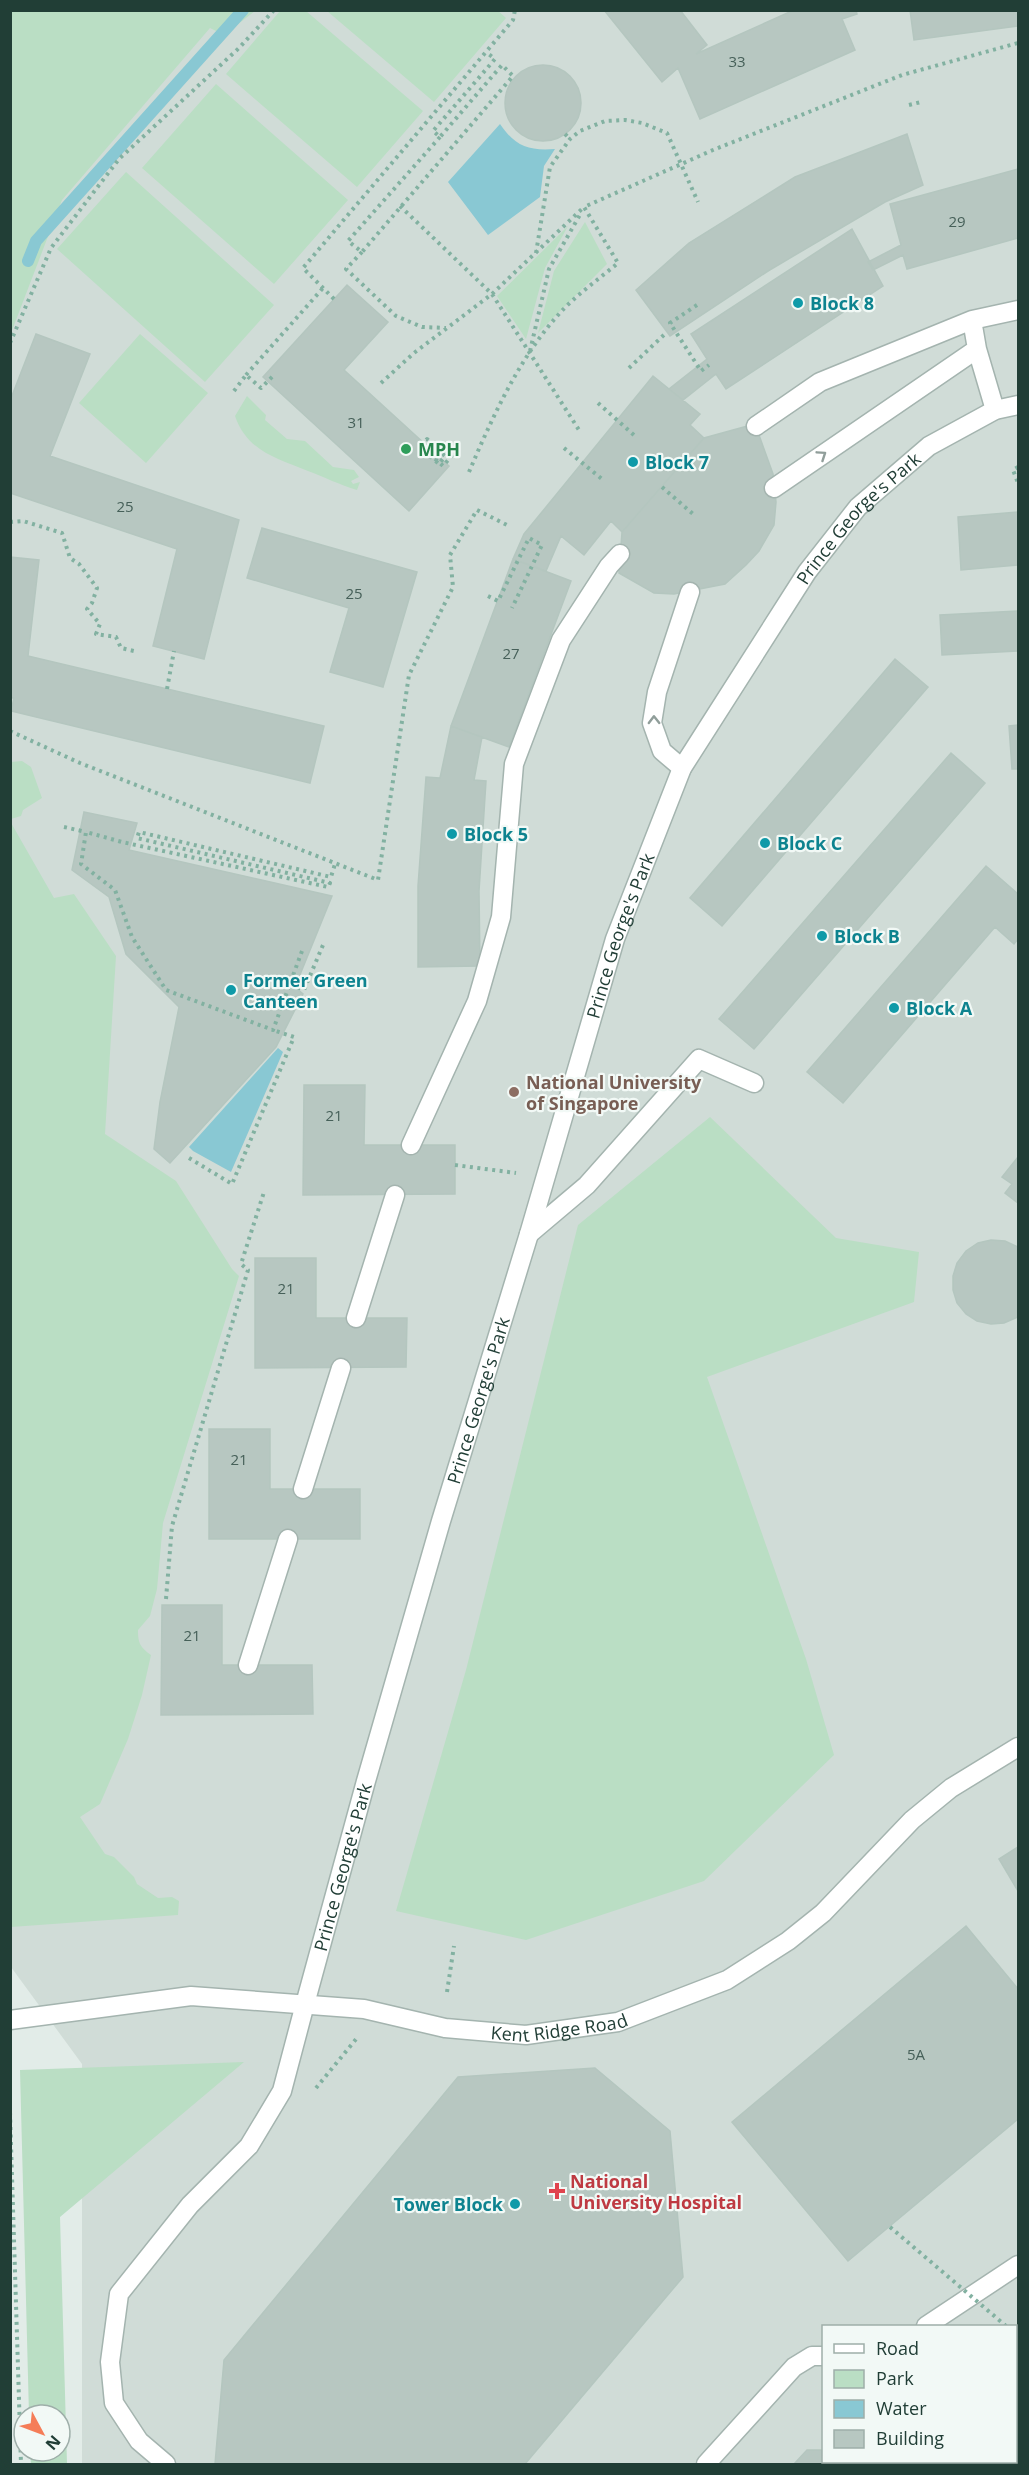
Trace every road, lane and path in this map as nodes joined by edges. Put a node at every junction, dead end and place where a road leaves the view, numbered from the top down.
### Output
1 (274, 10) edge
2 (515, 10) edge
3 (1018, 43) edge
4 (486, 52) junction
5 (921, 102) dead end
6 (909, 105) dead end
7 (565, 134) dead end
8 (440, 137) junction
9 (570, 140) junction
10 (681, 164) junction
11 (698, 202) dead end
12 (400, 206) junction
13 (584, 207) junction
14 (362, 252) junction
15 (536, 253) junction
16 (323, 288) junction
17 (492, 294) junction
18 (334, 299) dead end
19 (697, 305) dead end
20 (1018, 310) edge
21 (972, 320) junction
22 (447, 328) junction
23 (666, 333) dead end
24 (10, 343) edge
25 (977, 349) junction
26 (530, 352) junction
27 (709, 365) dead end
28 (629, 368) dead end
29 (246, 375) junction
30 (273, 376) dead end
31 (381, 382) dead end
32 (234, 391) dead end
33 (598, 403) dead end
34 (1018, 405) edge
35 (995, 410) junction
36 (756, 426) dead end
37 (579, 430) dead end
38 (634, 435) dead end
39 (564, 448) dead end
40 (454, 453) dead end
41 (430, 456) dead end
42 (1018, 467) edge
43 (469, 472) dead end
44 (602, 479) dead end
45 (1018, 483) edge
46 (662, 487) dead end
47 (774, 488) dead end
48 (693, 514) dead end
49 (10, 522) edge
50 (507, 525) dead end
51 (620, 554) dead end
52 (690, 592) dead end
53 (488, 596) dead end
54 (512, 608) dead end
55 (135, 651) dead end
56 (174, 651) dead end
57 (167, 689) dead end
58 (10, 731) edge
59 (682, 768) junction
60 (64, 827) dead end
61 (86, 832) junction
62 (335, 864) junction
63 (323, 945) dead end
64 (302, 951) dead end
65 (291, 984) junction
66 (273, 1030) junction
67 (754, 1083) dead end
68 (411, 1145) dead end
69 (189, 1158) dead end
70 (455, 1165) dead end
71 (517, 1173) dead end
72 (264, 1192) dead end
73 (395, 1195) dead end
74 (529, 1234) junction
75 (356, 1318) dead end
76 (341, 1368) dead end
77 (303, 1489) dead end
78 (288, 1539) dead end
79 (166, 1599) dead end
80 (248, 1665) dead end
81 (1018, 1747) edge
82 (454, 1946) dead end
83 (447, 1992) dead end
84 (305, 2004) junction
85 (10, 2020) edge
86 (10, 2112) edge
87 (890, 2227) dead end
88 (1018, 2265) edge
89 (928, 2325) edge
90 (1005, 2325) edge
91 (822, 2356) edge
92 (21, 2464) edge
93 (166, 2464) edge
94 (706, 2464) edge

1 - 24 path
2 - 4 path
3 - 10 path
4 - 8 path
4 - 16 path
5 - 6 path
7 - 9 path
8 - 12 path
8 - 14 path
9 - 10 path
9 - 15 path
10 - 11 path
10 - 13 path
12 - 14 path
12 - 17 path
13 - 15 path
13 - 26 path
13 - 26 path
14 - 22 path
15 - 17 path
16 - 18 path
16 - 29 path
17 - 22 path
17 - 26 path
19 - 27 path
20 - 21 street
21 - 25 street
21 - 36 street
22 - 31 path
23 - 28 path
25 - 35 street
47 -> 25 street
26 - 37 path
26 - 43 path
29 - 30 path
29 - 32 path
33 - 38 path
34 - 35 street, Prince George's Park
35 - 59 street, Prince George's Park
39 - 44 path
40 - 41 path
42 - 45 path
46 - 48 path
49 - 55 path
50 - 62 path
51 - 68 street
59 -> 52 street
53 - 54 path
56 - 57 path
58 - 62 path
59 - 74 street, Prince George's Park
60 - 61 path
61 - 62 path
61 - 66 path
63 - 65 path
64 - 65 path
65 - 66 path
66 - 69 path
67 - 74 street
70 - 71 path
72 - 79 path
73 - 75 street
74 - 84 street, Prince George's Park
76 - 77 street
78 - 80 street
81 - 84 street, Kent Ridge Road
82 - 83 path
84 - 85 street, Kent Ridge Road
84 - 93 street, Prince George's Park
86 - 92 path
87 - 90 path, bridge
88 - 89 street
91 - 94 street

